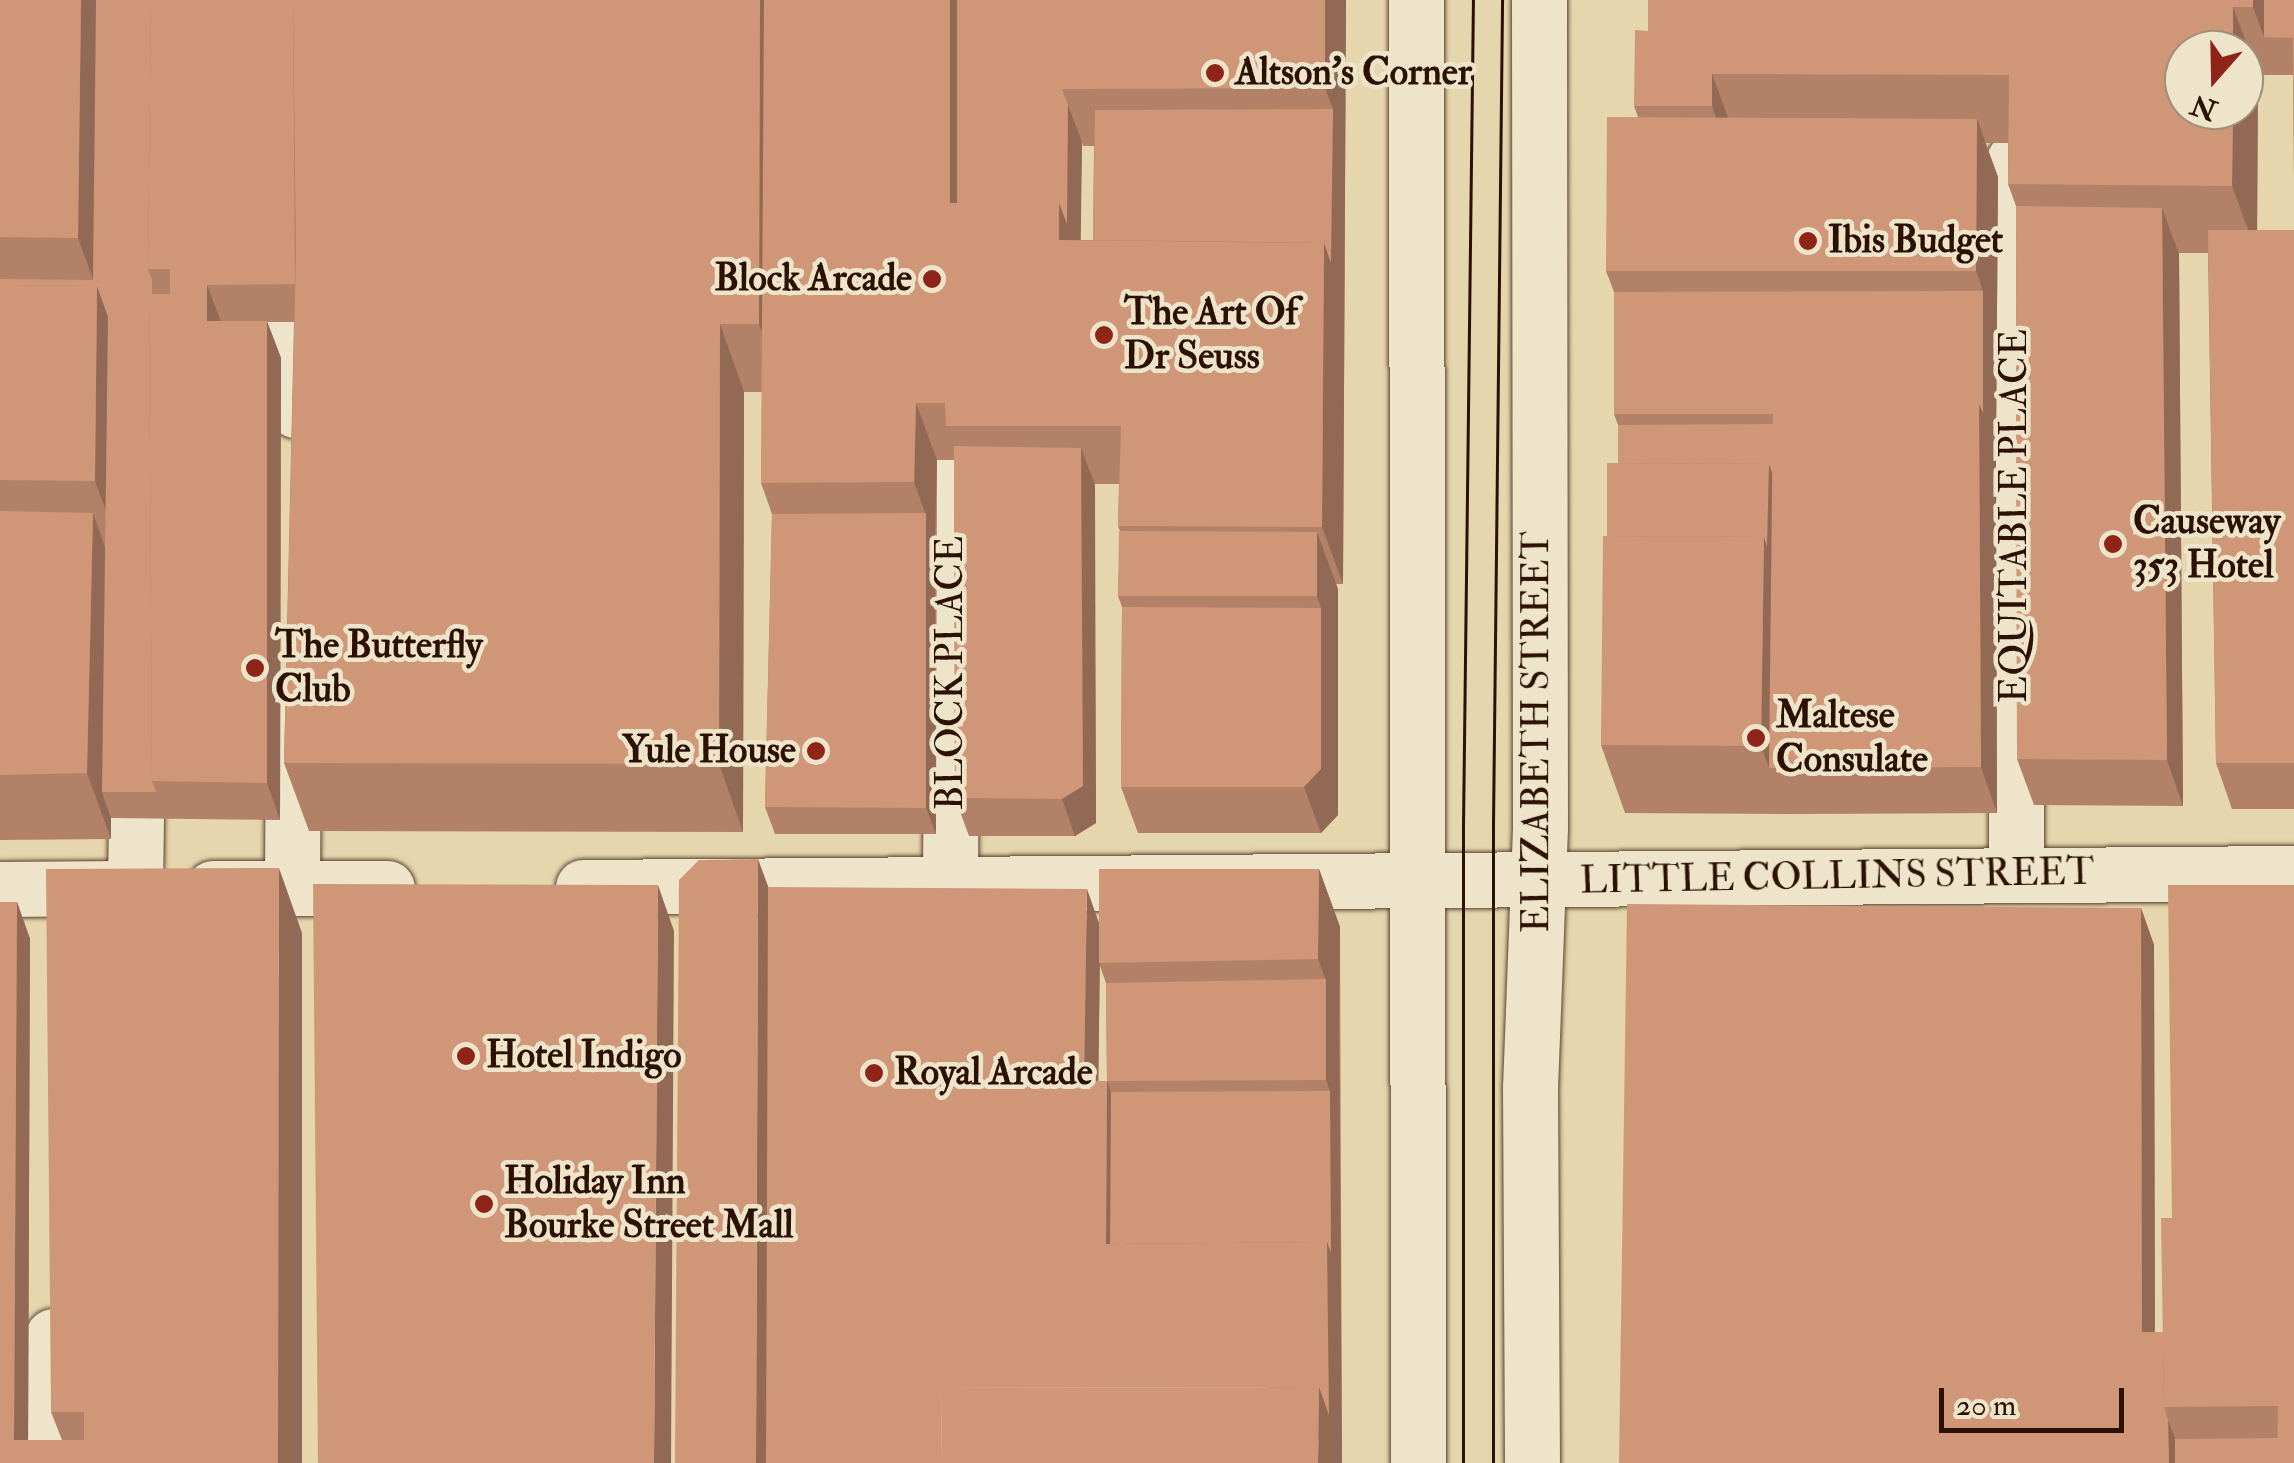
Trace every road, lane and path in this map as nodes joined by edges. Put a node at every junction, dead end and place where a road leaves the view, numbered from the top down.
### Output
1 (1416, 0) edge
2 (1538, 0) edge
3 (2014, 160) edge
4 (246, 338) edge
5 (295, 456) edge
6 (952, 461) edge
7 (294, 671) edge
8 (136, 818) edge
9 (2016, 872) junction
10 (2294, 872) edge
11 (1537, 881) junction
12 (1416, 882) junction
13 (950, 884) junction
14 (135, 888) junction
15 (292, 888) junction
16 (431, 888) edge
17 (525, 888) edge
18 (0, 890) edge
19 (53, 1290) edge
20 (52, 1446) edge
21 (1418, 1463) edge
22 (1532, 1463) edge

1 - 12 street
2 - 11 street, ELIZABETH STREET
3 - 9 street, EQUITABLE PLACE
4 - 5 street
6 - 13 street, BLOCK PLACE
7 - 15 street
8 - 14 street
9 - 10 street, LITTLE COLLINS STREET
9 - 11 street, LITTLE COLLINS STREET
11 - 12 street, LITTLE COLLINS STREET
11 - 22 street, ELIZABETH STREET
12 - 13 street, LITTLE COLLINS STREET
12 - 21 street
13 - 17 street, LITTLE COLLINS STREET
14 - 15 street
14 - 18 street
15 - 16 street
19 - 20 street

